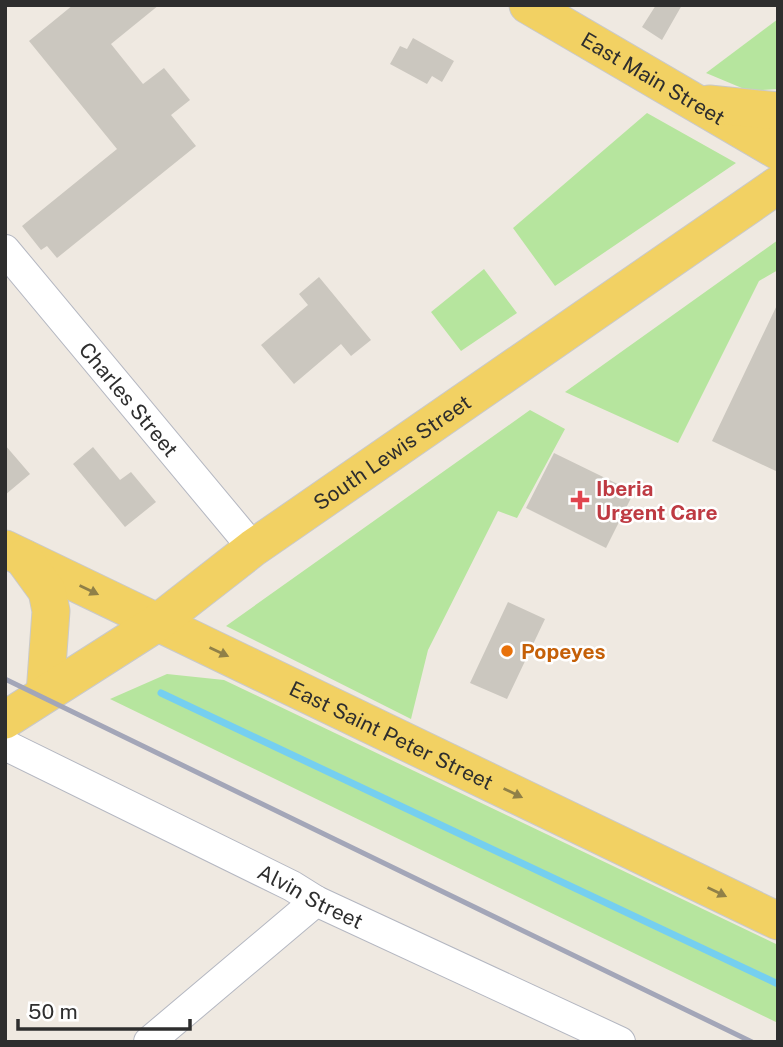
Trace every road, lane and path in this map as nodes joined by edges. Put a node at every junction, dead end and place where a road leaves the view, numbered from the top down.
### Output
1 (551, 11) edge
2 (695, 102) junction
3 (778, 111) edge
4 (778, 151) edge
5 (778, 185) edge
6 (5, 250) edge
7 (253, 548) junction
8 (14, 553) edge
9 (157, 624) junction
10 (45, 694) junction
11 (5, 720) edge
12 (5, 745) edge
13 (316, 901) junction
14 (778, 921) edge
15 (149, 1042) edge
16 (620, 1042) edge

1 - 2 main road, East Main Street
2 - 3 main road
2 - 4 main road, East Main Street
5 - 7 main road, South Lewis Street
6 - 7 street, Charles Street
7 - 9 main road, South Lewis Street
8 -> 9 main road, East Saint Peter Street
8 - 10 main road
9 - 10 main road, South Lewis Street
9 -> 14 main road, East Saint Peter Street
10 - 11 main road, South Lewis Street
12 - 13 street, Alvin Street
13 - 15 street
13 - 16 street, Alvin Street

